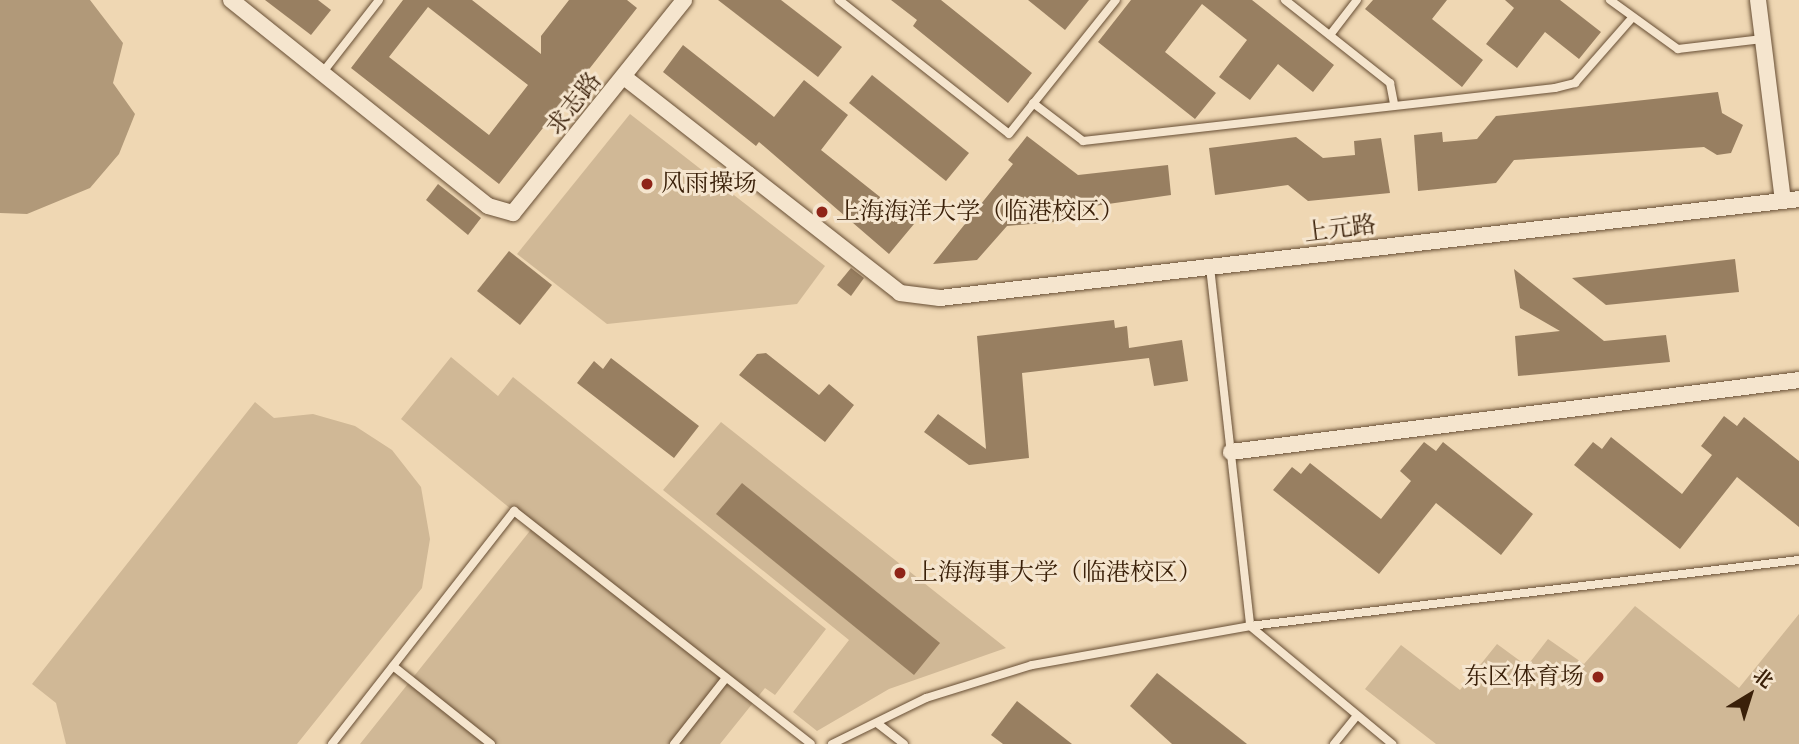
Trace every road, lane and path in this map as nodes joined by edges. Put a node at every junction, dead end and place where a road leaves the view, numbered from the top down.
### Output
1 (231, 0) edge
2 (379, 0) edge
3 (684, 0) edge
4 (839, 0) edge
5 (1115, 0) edge
6 (1286, 0) edge
7 (1357, 0) edge
8 (1610, 0) edge
9 (1758, 0) edge
10 (1632, 18) junction
11 (1330, 35) junction
12 (1762, 39) junction
13 (323, 72) junction
14 (624, 77) junction
15 (1033, 103) junction
16 (1394, 104) junction
17 (1791, 200) edge
18 (1210, 267) junction
19 (1799, 380) edge
20 (1231, 452) junction
21 (1799, 559) edge
22 (1250, 626) junction
23 (393, 666) junction
24 (726, 678) junction
25 (1356, 716) junction
26 (877, 723) junction
27 (332, 744) edge
28 (491, 744) edge
29 (674, 744) edge
30 (811, 744) edge
31 (832, 744) edge
32 (904, 744) edge
33 (1334, 744) edge
34 (1392, 744) edge

1 - 13 street
2 - 13 lane
3 - 14 street, 求志路
4 - 15 lane
5 - 15 lane
6 - 11 lane
7 - 11 lane
8 - 10 lane
9 - 12 street
10 - 12 lane
10 - 16 lane
11 - 16 lane
12 - 17 street
13 - 14 street, 求志路
14 - 18 street, 上元路
15 - 16 lane
17 - 18 street, 上元路
18 - 20 lane
19 - 20 street
20 - 22 lane
21 - 22 lane
22 - 25 lane
22 - 26 lane
23 - 24 lane
23 - 27 lane
23 - 28 lane
24 - 29 lane
24 - 30 lane
25 - 33 lane
25 - 34 lane
26 - 31 lane
26 - 32 lane

